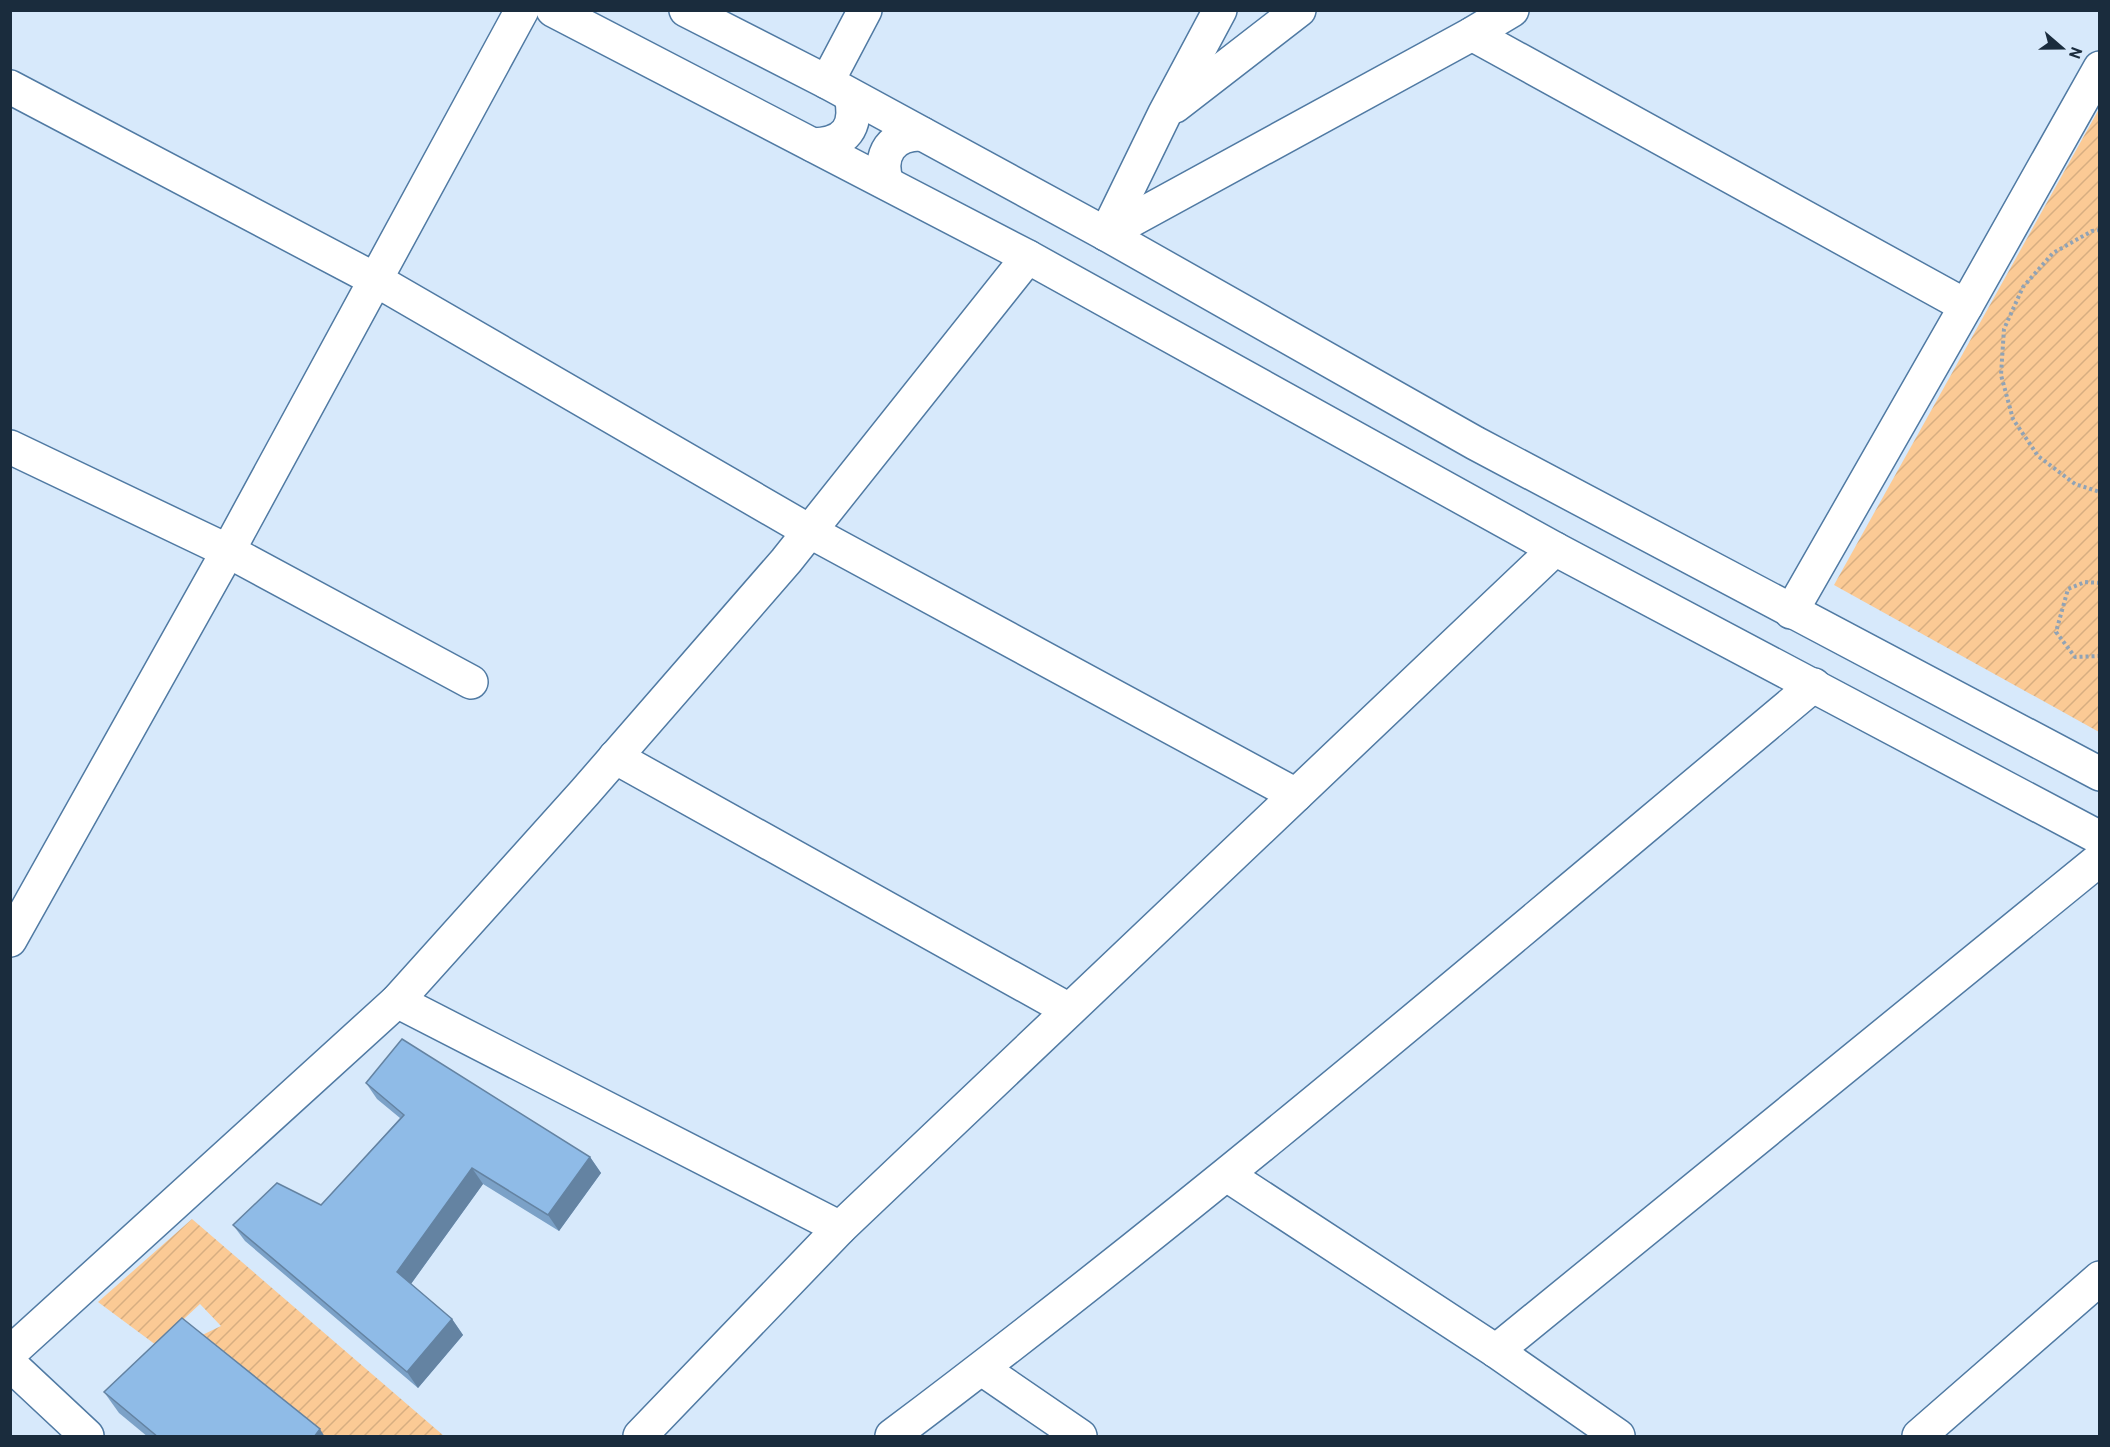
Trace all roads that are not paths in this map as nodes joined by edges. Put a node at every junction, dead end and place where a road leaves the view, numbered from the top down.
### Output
1 (522, 10) edge
2 (553, 10) edge
3 (686, 10) edge
4 (865, 10) edge
5 (1220, 10) edge
6 (1299, 10) edge
7 (1512, 10) edge
8 (1472, 34) junction
9 (2100, 68) edge
10 (10, 87) edge
11 (839, 89) junction
12 (1166, 113) junction
13 (922, 134) junction
14 (813, 145) junction
15 (887, 183) junction
16 (1106, 234) junction
17 (1028, 257) junction
18 (376, 280) junction
19 (1966, 306) junction
20 (10, 447) edge
21 (809, 531) junction
22 (1555, 549) junction
23 (228, 551) junction
24 (1791, 612) junction
25 (471, 682) dead end
26 (1814, 685) junction
27 (615, 757) junction
28 (2100, 774) edge
29 (1296, 795) junction
30 (2100, 838) edge
31 (2100, 859) edge
32 (10, 939) edge
33 (397, 1001) junction
34 (1069, 1010) junction
35 (1227, 1175) junction
36 (840, 1228) junction
37 (2100, 1278) edge
38 (1496, 1351) junction
39 (10, 1353) edge
40 (10, 1364) edge
41 (982, 1369) junction
42 (87, 1437) edge
43 (640, 1437) edge
44 (892, 1437) edge
45 (1080, 1437) edge
46 (1618, 1437) edge
47 (1919, 1437) edge

1 - 18 street
2 - 14 street
3 - 11 street
4 - 11 street
5 - 12 street
6 - 12 street
7 - 8 street
8 - 16 street
8 - 19 street
9 - 19 street
10 - 18 street
11 - 13 street
11 - 14 street
12 - 16 street
13 - 15 street
13 - 16 street
14 - 15 street
15 - 17 street
16 - 24 street
17 - 21 street
17 - 22 street
18 - 21 street
18 - 23 street
19 - 24 street
20 - 23 street
21 - 27 street
21 - 29 street
22 - 26 street
22 - 29 street
23 - 25 street
23 - 32 street
24 - 28 street
26 - 30 street
26 - 35 street
27 - 33 street
27 - 34 street
29 - 34 street
31 - 38 street
33 - 36 street
33 - 39 street
34 - 36 street
35 - 38 street
35 - 41 street
36 - 43 street
37 - 47 street
38 - 46 street
40 - 42 street
41 - 44 street
41 - 45 street

